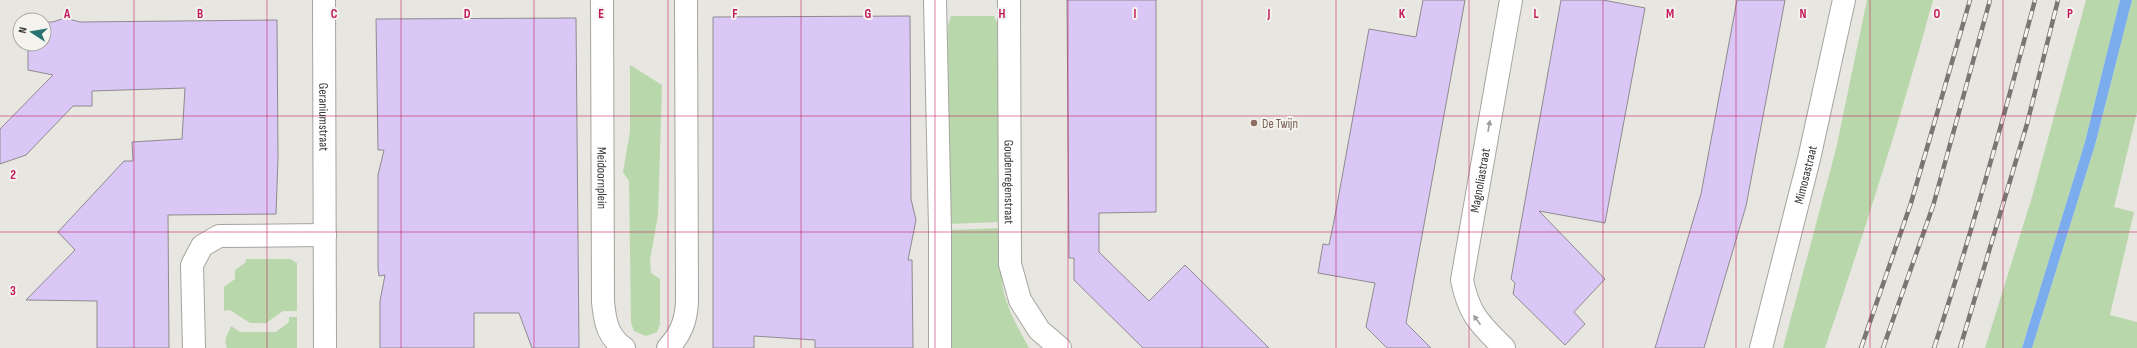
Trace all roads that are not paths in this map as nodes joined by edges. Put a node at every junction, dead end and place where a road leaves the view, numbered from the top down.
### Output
1 (324, 0) edge
2 (602, 0) edge
3 (686, 0) edge
4 (935, 0) edge
5 (1009, 0) edge
6 (1511, 0) edge
7 (1844, 0) edge
8 (325, 235) junction
9 (194, 348) edge
10 (326, 348) edge
11 (624, 348) edge
12 (668, 348) edge
13 (940, 348) edge
14 (1060, 348) edge
15 (1504, 348) edge
16 (1761, 348) edge

1 - 8 street, Geraniumstraat
2 - 11 street, Meidoornplein
3 - 12 street
4 - 13 street
5 - 14 street, Goudenregenstraat
15 -> 6 street, Magnoliastraat
7 - 16 street, Mimosastraat
8 - 9 street
8 - 10 street, Geraniumstraat

